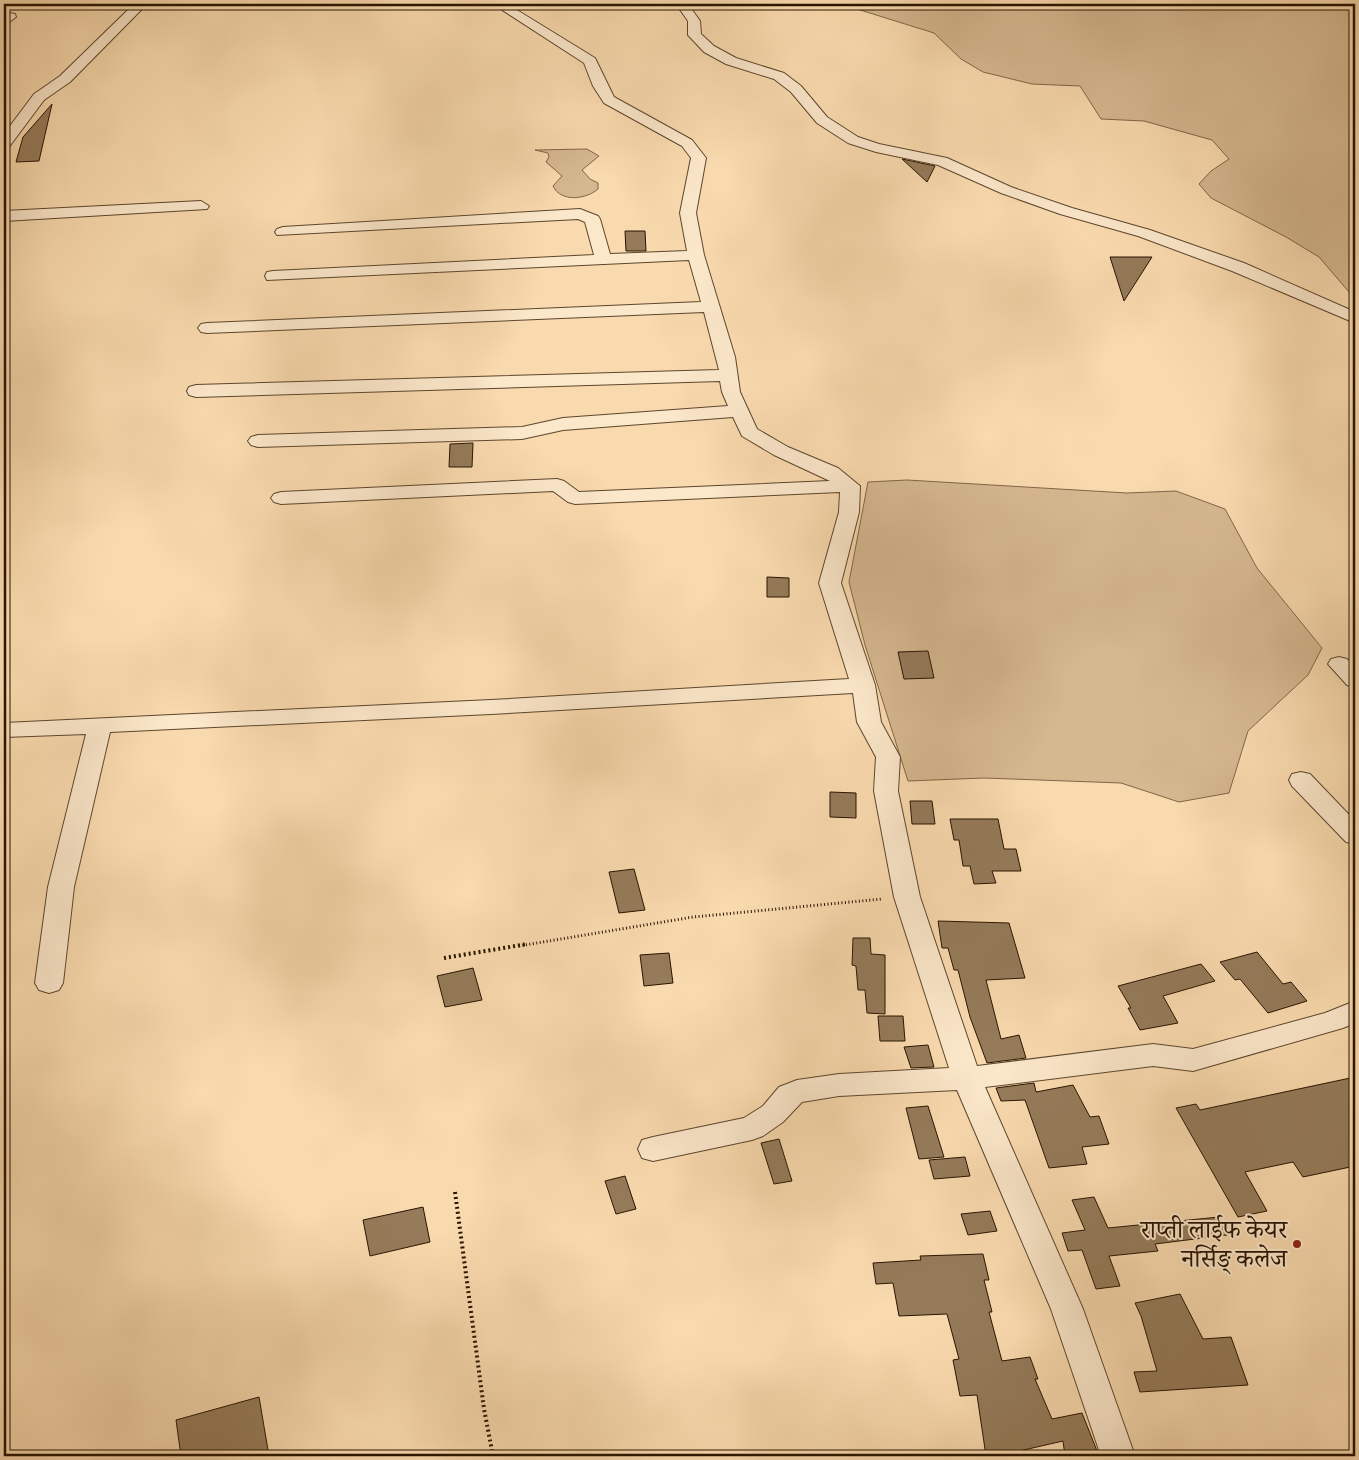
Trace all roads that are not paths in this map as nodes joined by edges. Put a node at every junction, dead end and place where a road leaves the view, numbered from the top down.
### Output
1 (141, 4) edge
2 (499, 4) edge
3 (682, 4) edge
4 (4, 16) edge
5 (4, 22) edge
6 (4, 144) edge
7 (201, 206) dead end
8 (4, 216) edge
9 (283, 232) dead end
10 (696, 255) junction
11 (603, 259) junction
12 (273, 276) dead end
13 (710, 307) junction
14 (1355, 318) edge
15 (207, 328) dead end
16 (729, 375) junction
17 (196, 391) dead end
18 (739, 411) junction
19 (258, 441) dead end
20 (850, 486) junction
21 (281, 498) dead end
22 (1339, 664) dead end
23 (1355, 680) edge
24 (863, 685) junction
25 (99, 727) junction
26 (4, 730) edge
27 (1301, 780) dead end
28 (1355, 836) edge
29 (49, 983) dead end
30 (1355, 1011) edge
31 (967, 1078) junction
32 (653, 1149) dead end
33 (1118, 1456) edge

1 - 6 street
2 - 10 street
3 - 14 street
4 - 5 street
7 - 8 street
9 - 11 street
10 - 11 street
10 - 13 street
11 - 12 street
13 - 15 street
13 - 16 street
16 - 17 street
16 - 18 street
18 - 19 street
18 - 20 street
20 - 21 street
20 - 24 street
22 - 23 street
24 - 25 street
24 - 31 street
25 - 26 street
25 - 29 street
27 - 28 street
30 - 31 street
31 - 32 street
31 - 33 street

